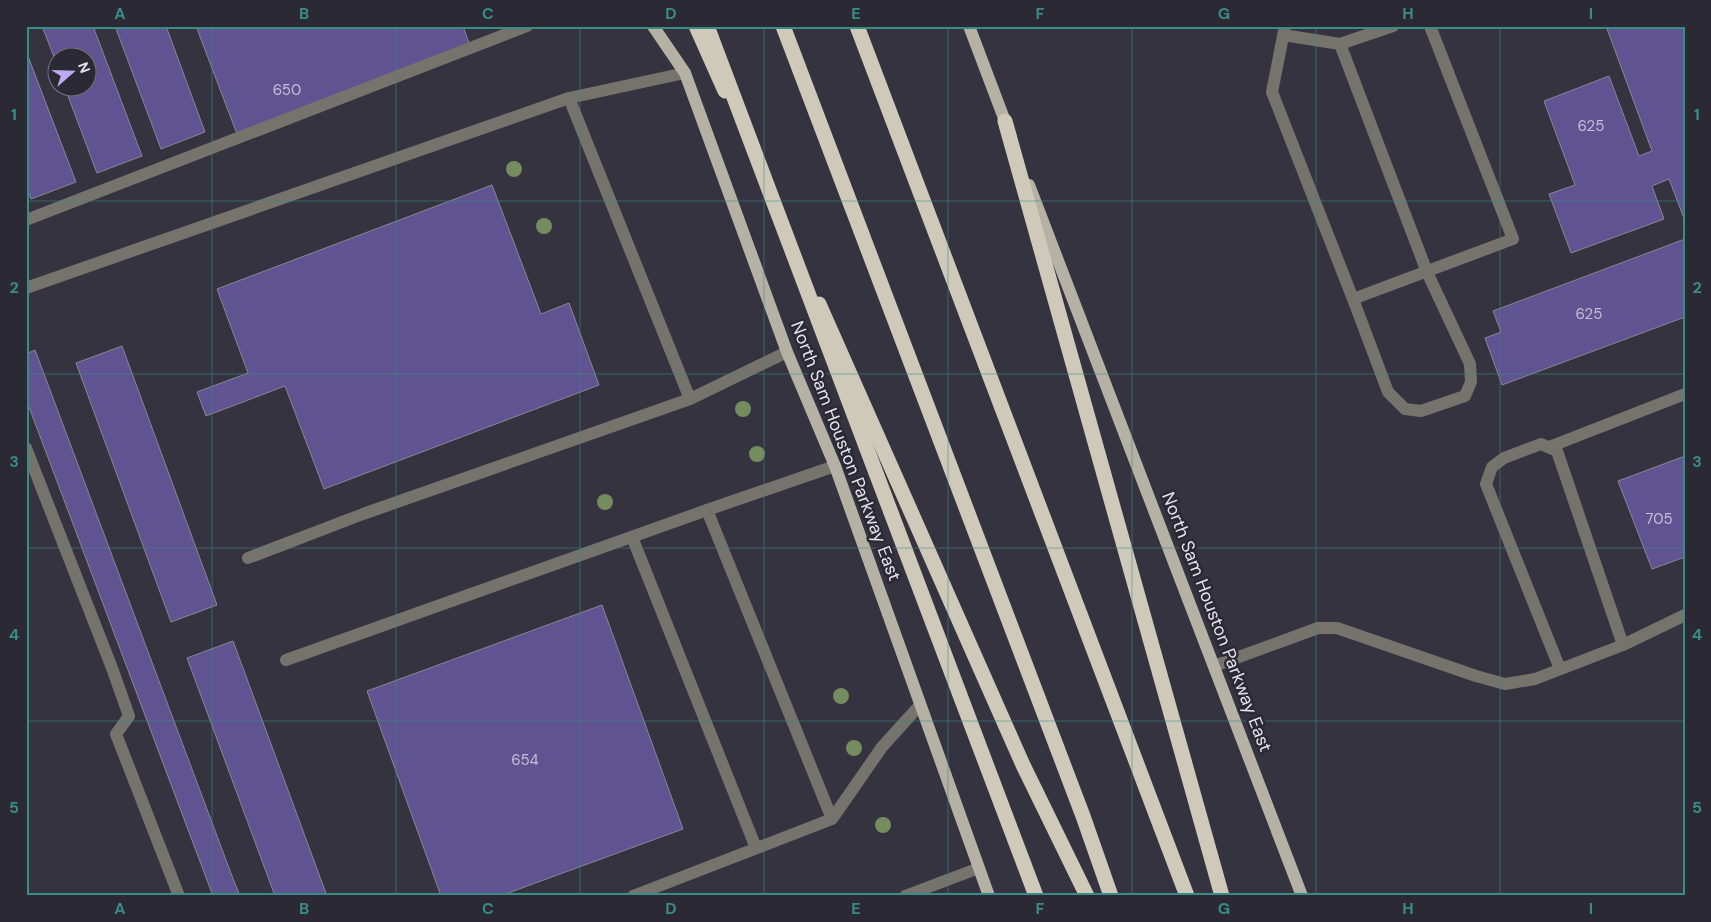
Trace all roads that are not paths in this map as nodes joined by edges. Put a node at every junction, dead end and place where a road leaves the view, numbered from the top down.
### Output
1 (527, 26) edge
2 (653, 26) edge
3 (696, 26) edge
4 (707, 26) edge
5 (783, 26) edge
6 (857, 26) edge
7 (969, 26) edge
8 (1393, 26) edge
9 (1430, 26) edge
10 (1284, 31) edge
11 (1340, 44) junction
12 (685, 74) junction
13 (569, 98) junction
14 (1005, 121) junction
15 (26, 220) edge
16 (1427, 272) junction
17 (26, 288) edge
18 (1353, 299) junction
19 (788, 352) junction
20 (1685, 394) edge
21 (690, 398) junction
22 (1549, 447) junction
23 (26, 448) edge
24 (835, 466) junction
25 (707, 510) junction
26 (632, 537) junction
27 (248, 558) dead end
28 (1685, 616) edge
29 (1623, 645) junction
30 (286, 660) dead end
31 (1214, 666) junction
32 (1560, 669) junction
33 (920, 705) junction
34 (832, 818) junction
35 (756, 848) junction
36 (979, 868) junction
37 (179, 896) edge
38 (633, 896) edge
39 (904, 896) edge
40 (989, 896) edge
41 (1036, 896) edge
42 (1087, 896) edge
43 (1112, 896) edge
44 (1186, 896) edge
45 (1222, 896) edge
46 (1302, 896) edge

1 - 15 lane
2 - 12 main road, North Sam Houston Parkway East
3 - 42 highway
4 - 41 highway, bridge
5 - 43 highway
6 - 44 highway
7 - 14 main road, North Sam Houston Parkway East
8 - 11 lane
9 - 16 lane
10 - 11 lane
10 - 18 lane
11 - 16 lane
12 - 13 lane
12 - 19 main road, North Sam Houston Parkway East
13 - 17 lane
13 - 21 lane
14 - 31 main road, North Sam Houston Parkway East
14 - 45 highway
16 - 18 lane
16 - 18 lane
19 - 21 lane
19 - 24 main road, North Sam Houston Parkway East
20 - 22 lane
21 - 27 lane
22 - 29 lane
22 - 32 lane
23 - 37 lane
24 - 25 lane
24 - 33 main road, North Sam Houston Parkway East
25 - 26 lane
25 - 34 lane
26 - 30 lane
26 - 35 lane
28 - 29 lane
29 - 32 lane
31 - 32 lane
31 - 46 main road, North Sam Houston Parkway East
33 - 34 lane
33 - 36 main road, North Sam Houston Parkway East
34 - 35 lane
35 - 38 lane
36 - 39 lane
36 - 40 main road, North Sam Houston Parkway East

